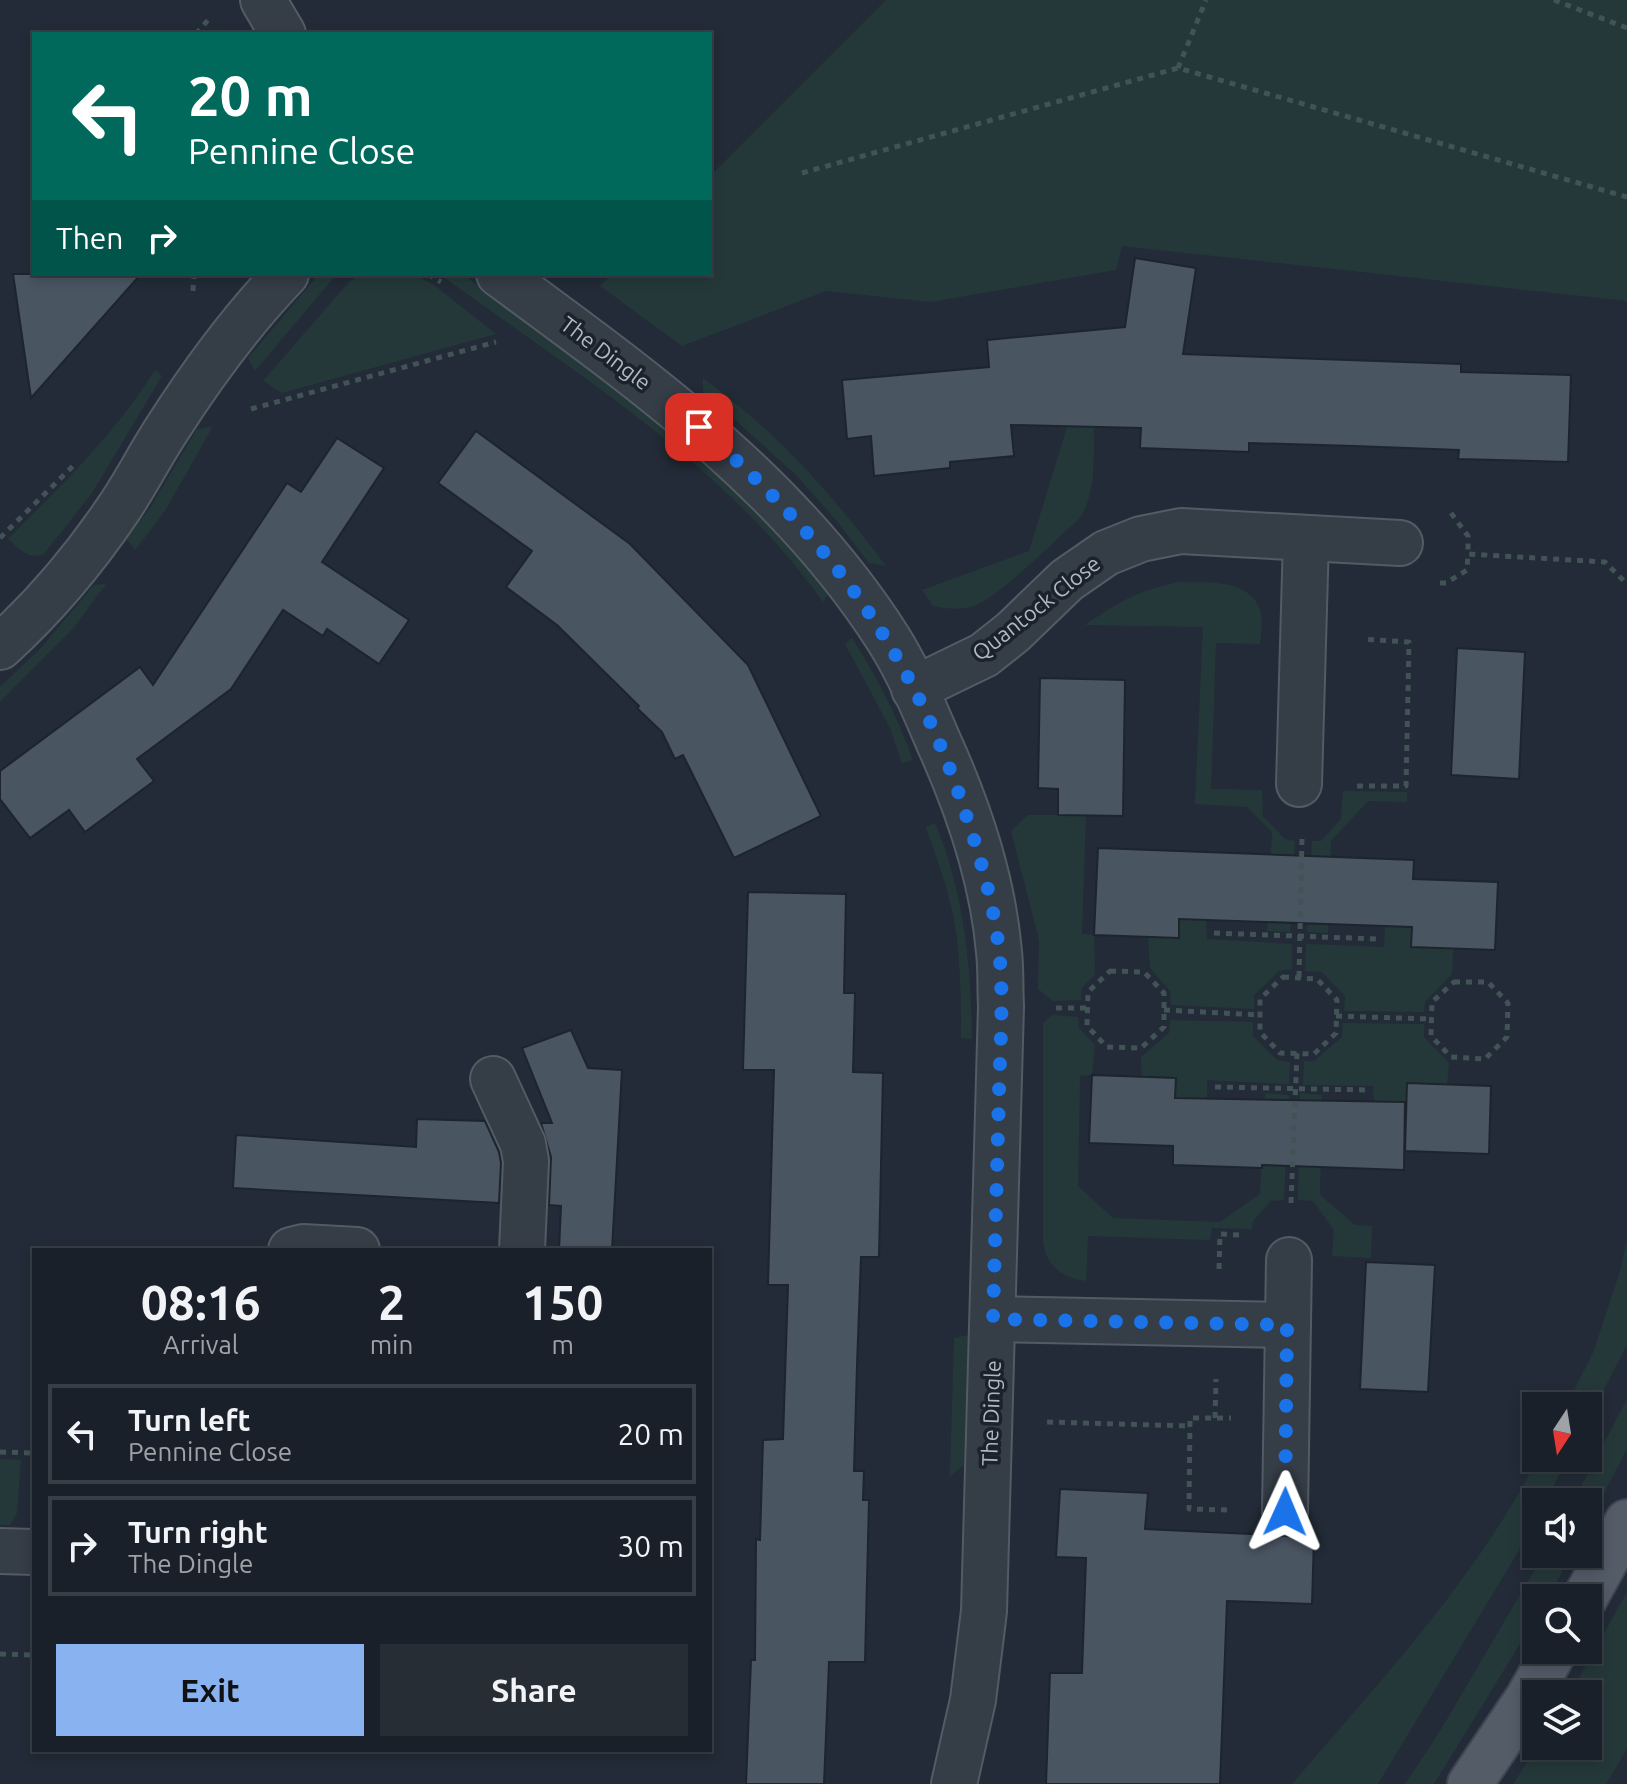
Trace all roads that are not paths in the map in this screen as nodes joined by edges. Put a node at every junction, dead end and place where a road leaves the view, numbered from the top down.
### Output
1 (263, 0) edge
2 (282, 32) edge
3 (284, 276) edge
4 (502, 276) edge
5 (1306, 538) junction
6 (1400, 543) road end
7 (0, 647) edge
8 (914, 689) junction
9 (1299, 784) dead end
10 (493, 1079) dead end
11 (299, 1248) edge
12 (321, 1248) edge
13 (522, 1248) edge
14 (1289, 1260) dead end
15 (993, 1319) junction
16 (1287, 1325) junction
17 (1285, 1512) dead end
18 (1627, 1522) edge
19 (0, 1551) edge
20 (32, 1552) edge
21 (1593, 1584) edge
22 (1547, 1664) edge
23 (954, 1784) edge
24 (1470, 1784) edge

1 - 2 street
3 - 7 street
4 - 8 street, The Dingle
5 - 6 street, Quantock Close
5 - 8 street, Quantock Close
5 - 9 street
8 - 15 street, The Dingle
10 - 13 street
11 - 12 street
14 - 16 street
15 - 16 street
15 - 23 street, The Dingle
16 - 17 street
18 - 21 main road
19 - 20 street
22 - 24 main road

